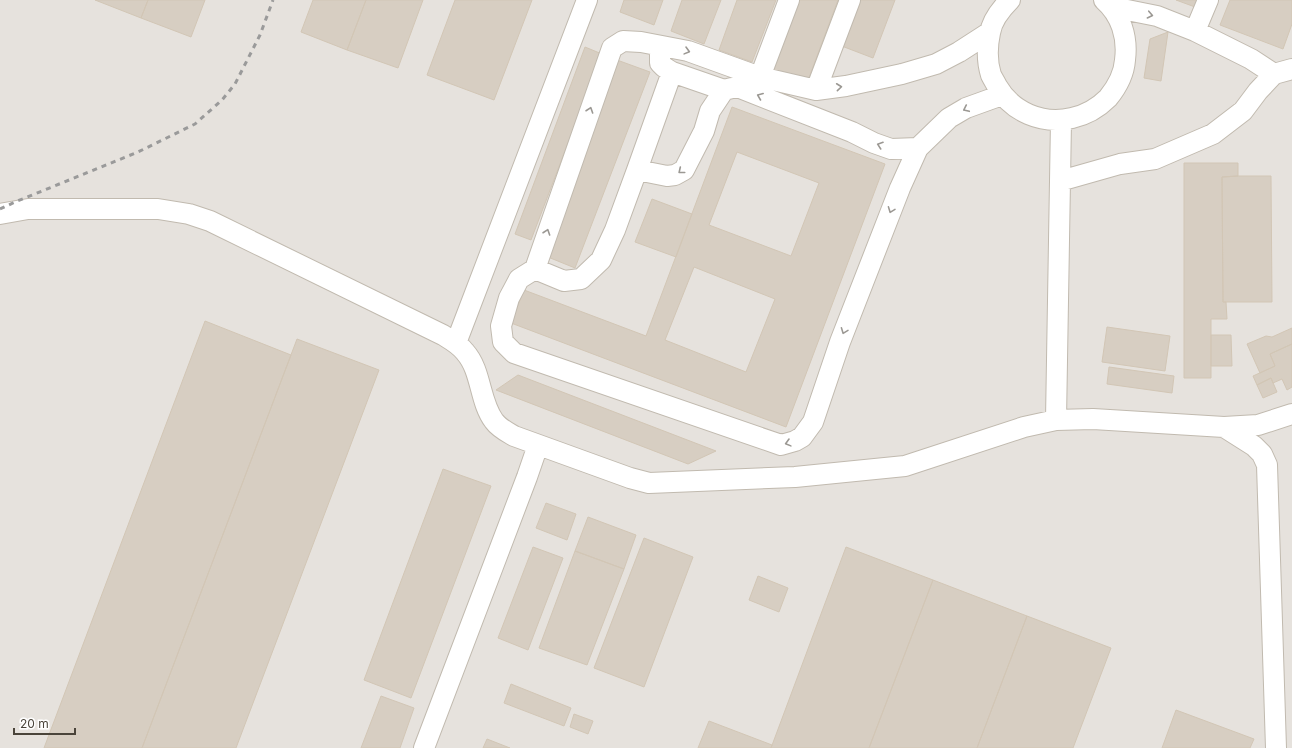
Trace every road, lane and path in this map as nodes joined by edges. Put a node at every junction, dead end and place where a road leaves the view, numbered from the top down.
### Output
1 (587, 0) edge
2 (789, 0) edge
3 (850, 0) edge
4 (1208, 0) edge
5 (1108, 2) edge
6 (1005, 4) edge
7 (1195, 31) junction
8 (990, 32) junction
9 (660, 46) junction
10 (672, 72) junction
11 (1283, 72) edge
12 (760, 77) junction
13 (724, 90) junction
14 (816, 90) junction
15 (1002, 95) junction
16 (1061, 121) junction
17 (918, 148) junction
18 (637, 170) junction
19 (1060, 181) junction
20 (0, 214) edge
21 (534, 269) junction
22 (456, 343) junction
23 (1292, 414) edge
24 (1056, 420) junction
25 (1224, 426) junction
26 (538, 445) junction
27 (424, 748) edge
28 (1276, 748) edge

1 - 22 street
2 - 12 street
3 - 14 street
4 - 7 street
5 -> 7 street
5 - 16 street
6 - 8 street
7 - 11 street
14 -> 8 street
8 - 15 street
9 - 10 street
9 -> 12 street
21 -> 9 street
10 - 13 street
10 - 18 street
11 - 19 street
12 - 14 street
17 -> 13 street
13 -> 18 street
15 - 16 street
15 -> 17 street
16 - 19 street
17 -> 21 street
18 - 21 street
19 - 24 street
20 - 22 street
22 - 26 street
23 - 25 street
24 - 25 street
24 - 26 street
25 - 28 street
26 - 27 street

